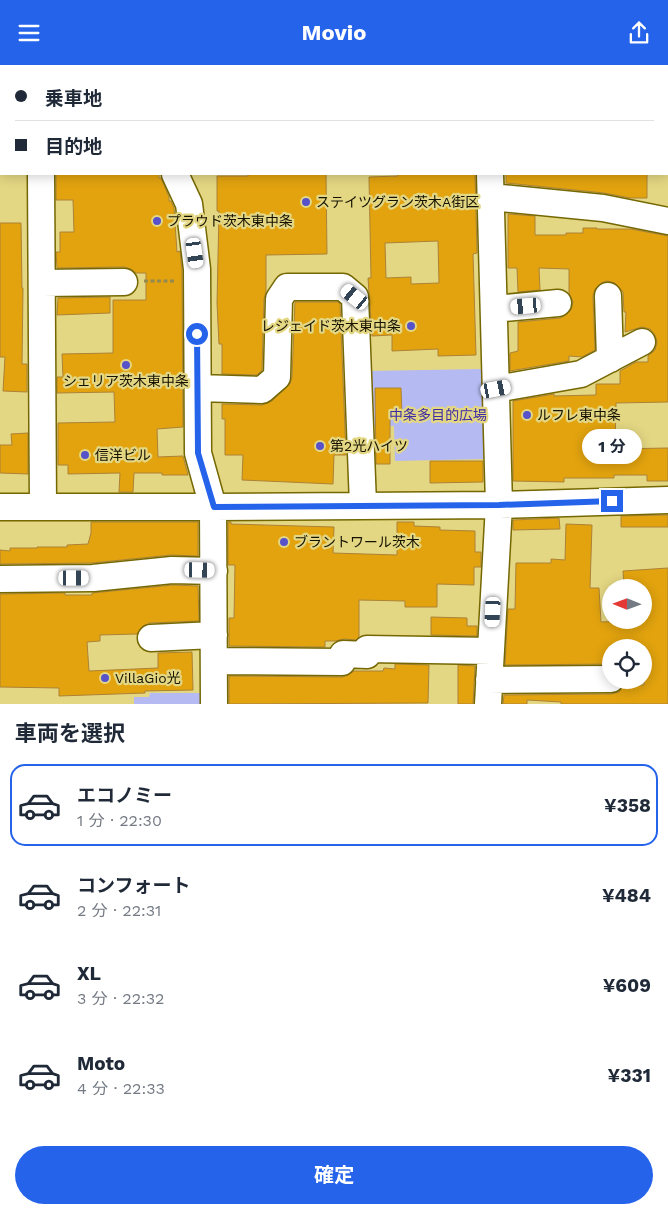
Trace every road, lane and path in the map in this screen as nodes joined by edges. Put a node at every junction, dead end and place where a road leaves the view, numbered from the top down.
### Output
1 (41, 175) edge
2 (175, 175) edge
3 (490, 186) edge
4 (668, 221) edge
5 (197, 280) junction
6 (124, 282) joint
7 (42, 283) junction
8 (608, 296) dead end
9 (558, 303) dead end
10 (494, 309) junction
11 (642, 342) dead end
12 (610, 359) junction
13 (198, 388) junction
14 (496, 389) junction
15 (668, 500) edge
16 (363, 505) junction
17 (499, 505) junction
18 (0, 507) edge
19 (43, 507) junction
20 (214, 507) junction
21 (214, 571) junction
22 (0, 579) edge
23 (214, 635) junction
24 (151, 638) dead end
25 (491, 651) junction
26 (214, 661) junction
27 (602, 680) edge
28 (488, 692) edge
29 (214, 704) edge

1 - 7 street
2 - 5 street
3 - 4 street
3 - 10 street
5 - 6 path
5 - 13 street
6 - 7 street
7 - 19 street
8 - 12 street
9 - 10 street
10 - 14 street
11 - 12 street
12 - 14 street
13 - 16 street
13 - 20 street
14 - 17 street
15 - 17 street
16 - 17 street
16 - 20 street
17 - 25 street
18 - 19 street
19 - 20 street
20 - 21 street
21 - 22 street
21 - 23 street
23 - 24 street
23 - 26 street
25 - 26 street
25 - 28 street
26 - 29 street
27 - 28 street

